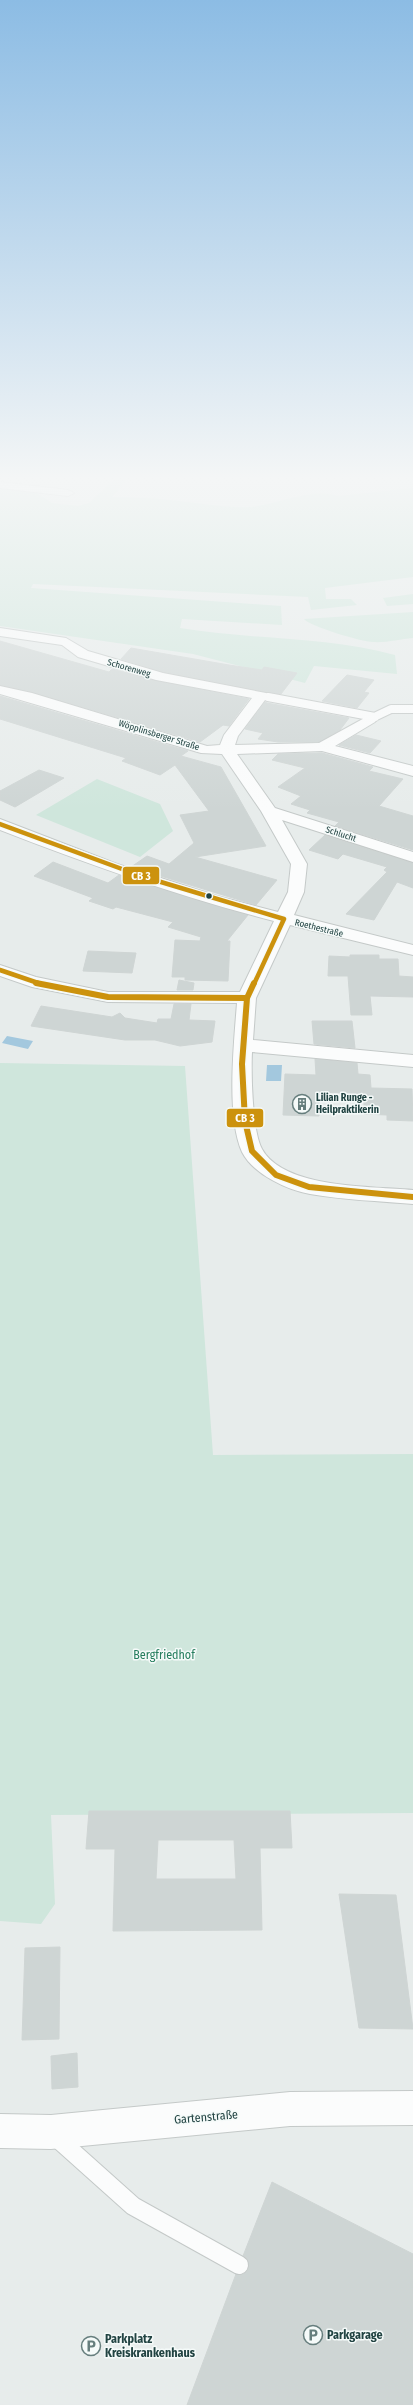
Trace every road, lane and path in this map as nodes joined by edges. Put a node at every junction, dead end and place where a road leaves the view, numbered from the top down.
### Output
1 (0, 632) edge
2 (0, 690) edge
3 (261, 696) junction
4 (413, 709) edge
5 (372, 718) junction
6 (322, 747) junction
7 (226, 749) junction
8 (413, 771) edge
9 (269, 811) junction
10 (0, 824) edge
11 (413, 857) edge
12 (284, 919) junction
13 (413, 950) edge
14 (0, 970) edge
15 (247, 998) junction
16 (244, 1045) junction
17 (413, 1061) edge
18 (413, 1197) edge
19 (413, 2108) edge
20 (0, 2131) edge
21 (51, 2132) junction
22 (239, 2265) dead end

1 - 3 street, Schorenweg
2 - 7 street, Wöpplinsberger Straße
3 - 5 lane, Schorenweg
3 - 7 street
4 - 5 lane
5 - 6 street, Wöpplinsberger Straße
6 - 7 street, Wöpplinsberger Straße
6 - 8 street, Wöpplinsberger Straße
7 - 9 street
9 - 11 street, Schlucht
9 - 12 street
10 - 12 street, Roethestraße
12 - 13 street, Roethestraße
12 - 15 street
14 - 15 street
15 - 16 street
16 - 17 street
16 - 18 street
19 - 21 street, Gartenstraße
20 - 21 street, Gartenstraße
21 - 22 lane

